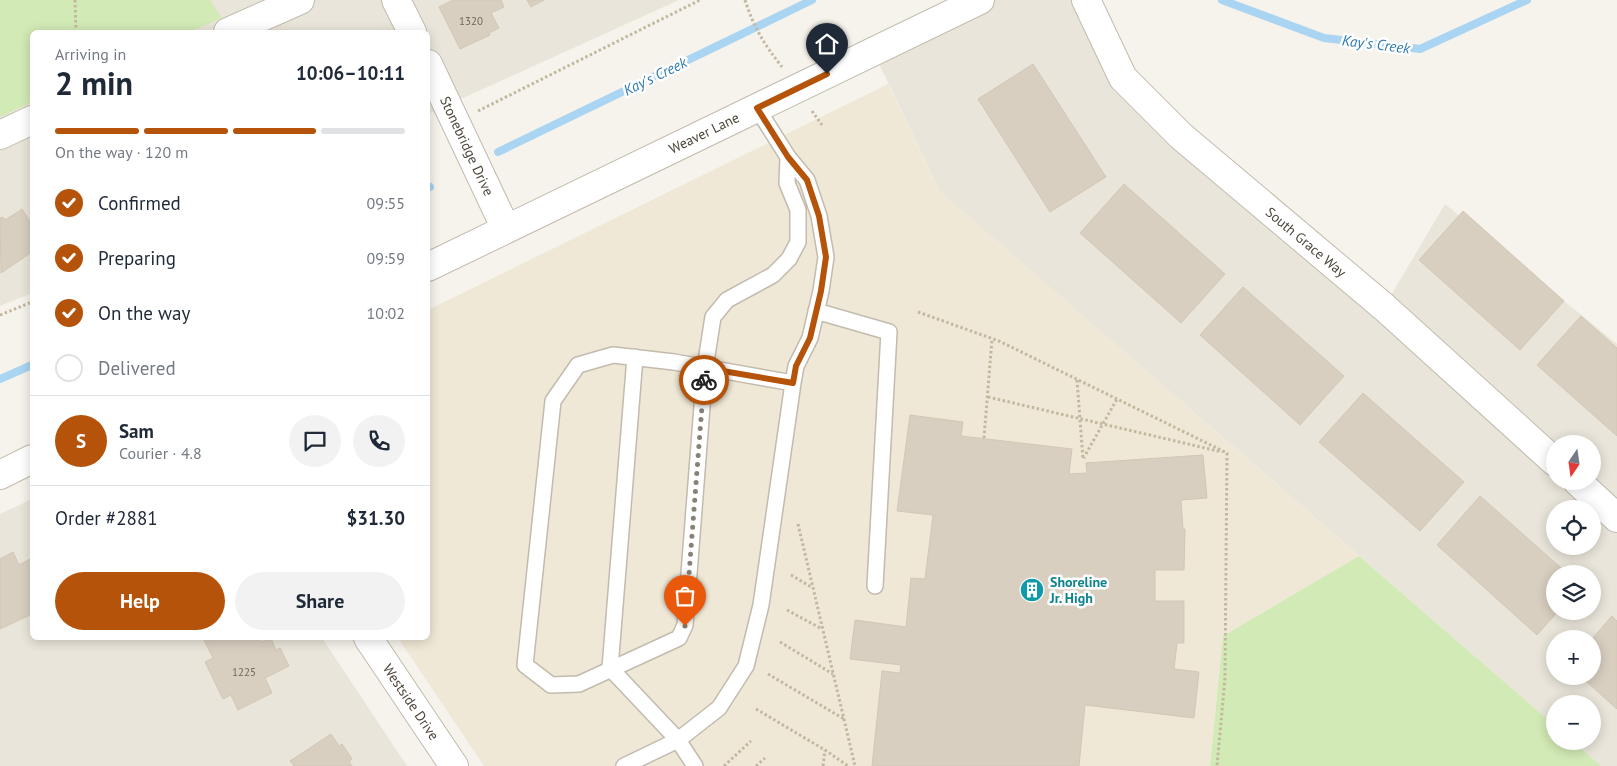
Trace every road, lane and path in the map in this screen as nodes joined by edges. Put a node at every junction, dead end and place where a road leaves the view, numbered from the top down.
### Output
1 (74, 0) edge
2 (300, 0) edge
3 (396, 0) edge
4 (700, 0) edge
5 (745, 0) edge
6 (980, 0) edge
7 (1086, 0) edge
8 (76, 30) edge
9 (232, 30) edge
10 (411, 30) edge
11 (430, 68) edge
12 (783, 68) dead end
13 (757, 108) junction
14 (472, 114) dead end
15 (30, 121) edge
16 (0, 135) edge
17 (788, 157) junction
18 (506, 229) junction
19 (430, 266) edge
20 (30, 303) edge
21 (816, 311) junction
22 (918, 312) dead end
23 (0, 315) edge
24 (992, 339) junction
25 (636, 357) junction
26 (705, 368) junction
27 (1077, 379) junction
28 (793, 383) junction
29 (988, 397) junction
30 (1117, 399) junction
31 (1080, 418) junction
32 (1103, 424) junction
33 (984, 438) dead end
34 (1227, 453) junction
35 (1546, 454) edge
36 (30, 460) edge
37 (0, 475) edge
38 (1587, 490) edge
39 (1617, 518) edge
40 (798, 524) dead end
41 (791, 575) dead end
42 (875, 586) dead end
43 (814, 589) junction
44 (787, 610) dead end
45 (823, 630) junction
46 (369, 640) edge
47 (780, 642) dead end
48 (610, 668) junction
49 (768, 674) dead end
50 (834, 674) junction
51 (756, 709) dead end
52 (844, 720) junction
53 (678, 740) junction
54 (751, 741) dead end
55 (825, 750) junction
56 (765, 758) dead end
57 (454, 766) edge
58 (624, 766) edge
59 (694, 766) edge
60 (724, 766) edge
61 (756, 766) edge
62 (823, 766) edge
63 (848, 766) edge
64 (855, 766) edge
65 (1217, 766) edge

1 - 8 path
2 - 9 street
3 - 10 street
4 - 14 path
5 - 12 path
6 - 13 street, Weaver Lane
7 - 35 street, South Grace Way
11 - 18 street, Stonebridge Drive
13 - 17 lane
13 - 18 street, Weaver Lane
15 - 16 street
17 - 21 lane
17 - 26 lane
18 - 19 street, Weaver Lane
20 - 23 path
21 - 28 lane
21 - 42 lane
22 - 24 path
24 - 27 path
24 - 29 path
25 - 26 lane
25 - 48 lane
25 - 48 lane
26 - 28 lane
26 - 48 lane
27 - 30 path
27 - 31 path
28 - 53 lane
29 - 31 path
29 - 33 path
30 - 32 path
30 - 34 path
31 - 32 path
31 - 32 path
32 - 34 path
34 - 65 path
36 - 37 street
38 - 39 street
40 - 43 path
41 - 43 path
43 - 45 path
44 - 45 path
45 - 50 path
46 - 57 street, Westside Drive
47 - 50 path
48 - 53 lane
49 - 52 path
50 - 52 path
51 - 55 path
52 - 64 path
53 - 58 lane
53 - 59 lane
54 - 60 path
55 - 62 path
55 - 63 path
56 - 61 path

